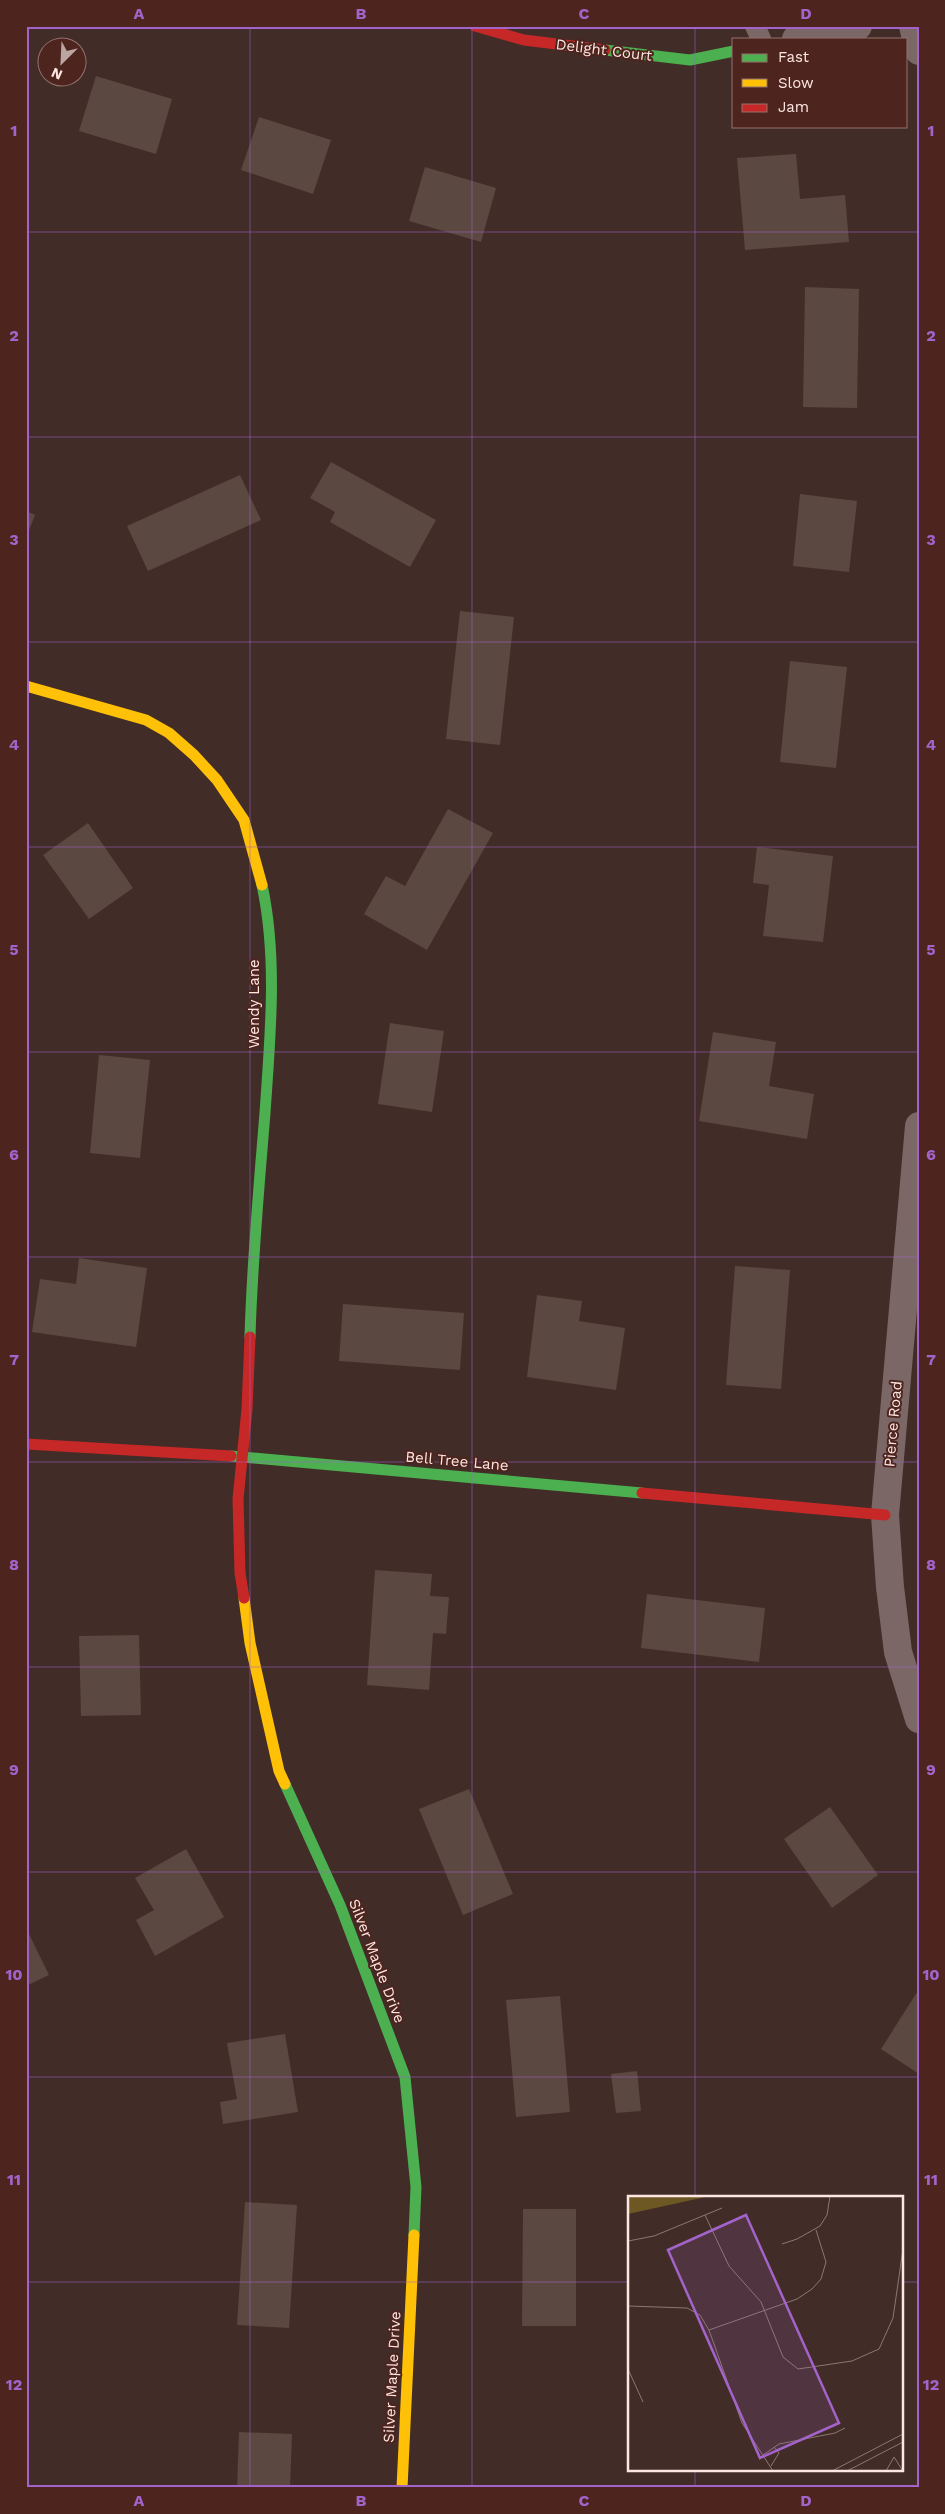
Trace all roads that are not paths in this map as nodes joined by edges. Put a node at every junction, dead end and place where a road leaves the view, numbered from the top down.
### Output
1 (475, 26) edge
2 (756, 26) edge
3 (858, 26) edge
4 (912, 26) edge
5 (761, 38) edge
6 (801, 38) edge
7 (732, 51) edge
8 (919, 51) edge
9 (26, 686) edge
10 (919, 1126) edge
11 (26, 1444) edge
12 (242, 1457) junction
13 (885, 1515) junction
14 (919, 1719) edge
15 (402, 2488) edge

1 - 7 street, Delight Court
2 - 5 lane
3 - 6 street
4 - 8 street
9 - 12 street, Wendy Lane
10 - 13 street, Pierce Road
11 - 12 street, Bell Tree Lane
12 - 13 street, Bell Tree Lane
12 - 15 street, Silver Maple Drive
13 - 14 street, Pierce Road

